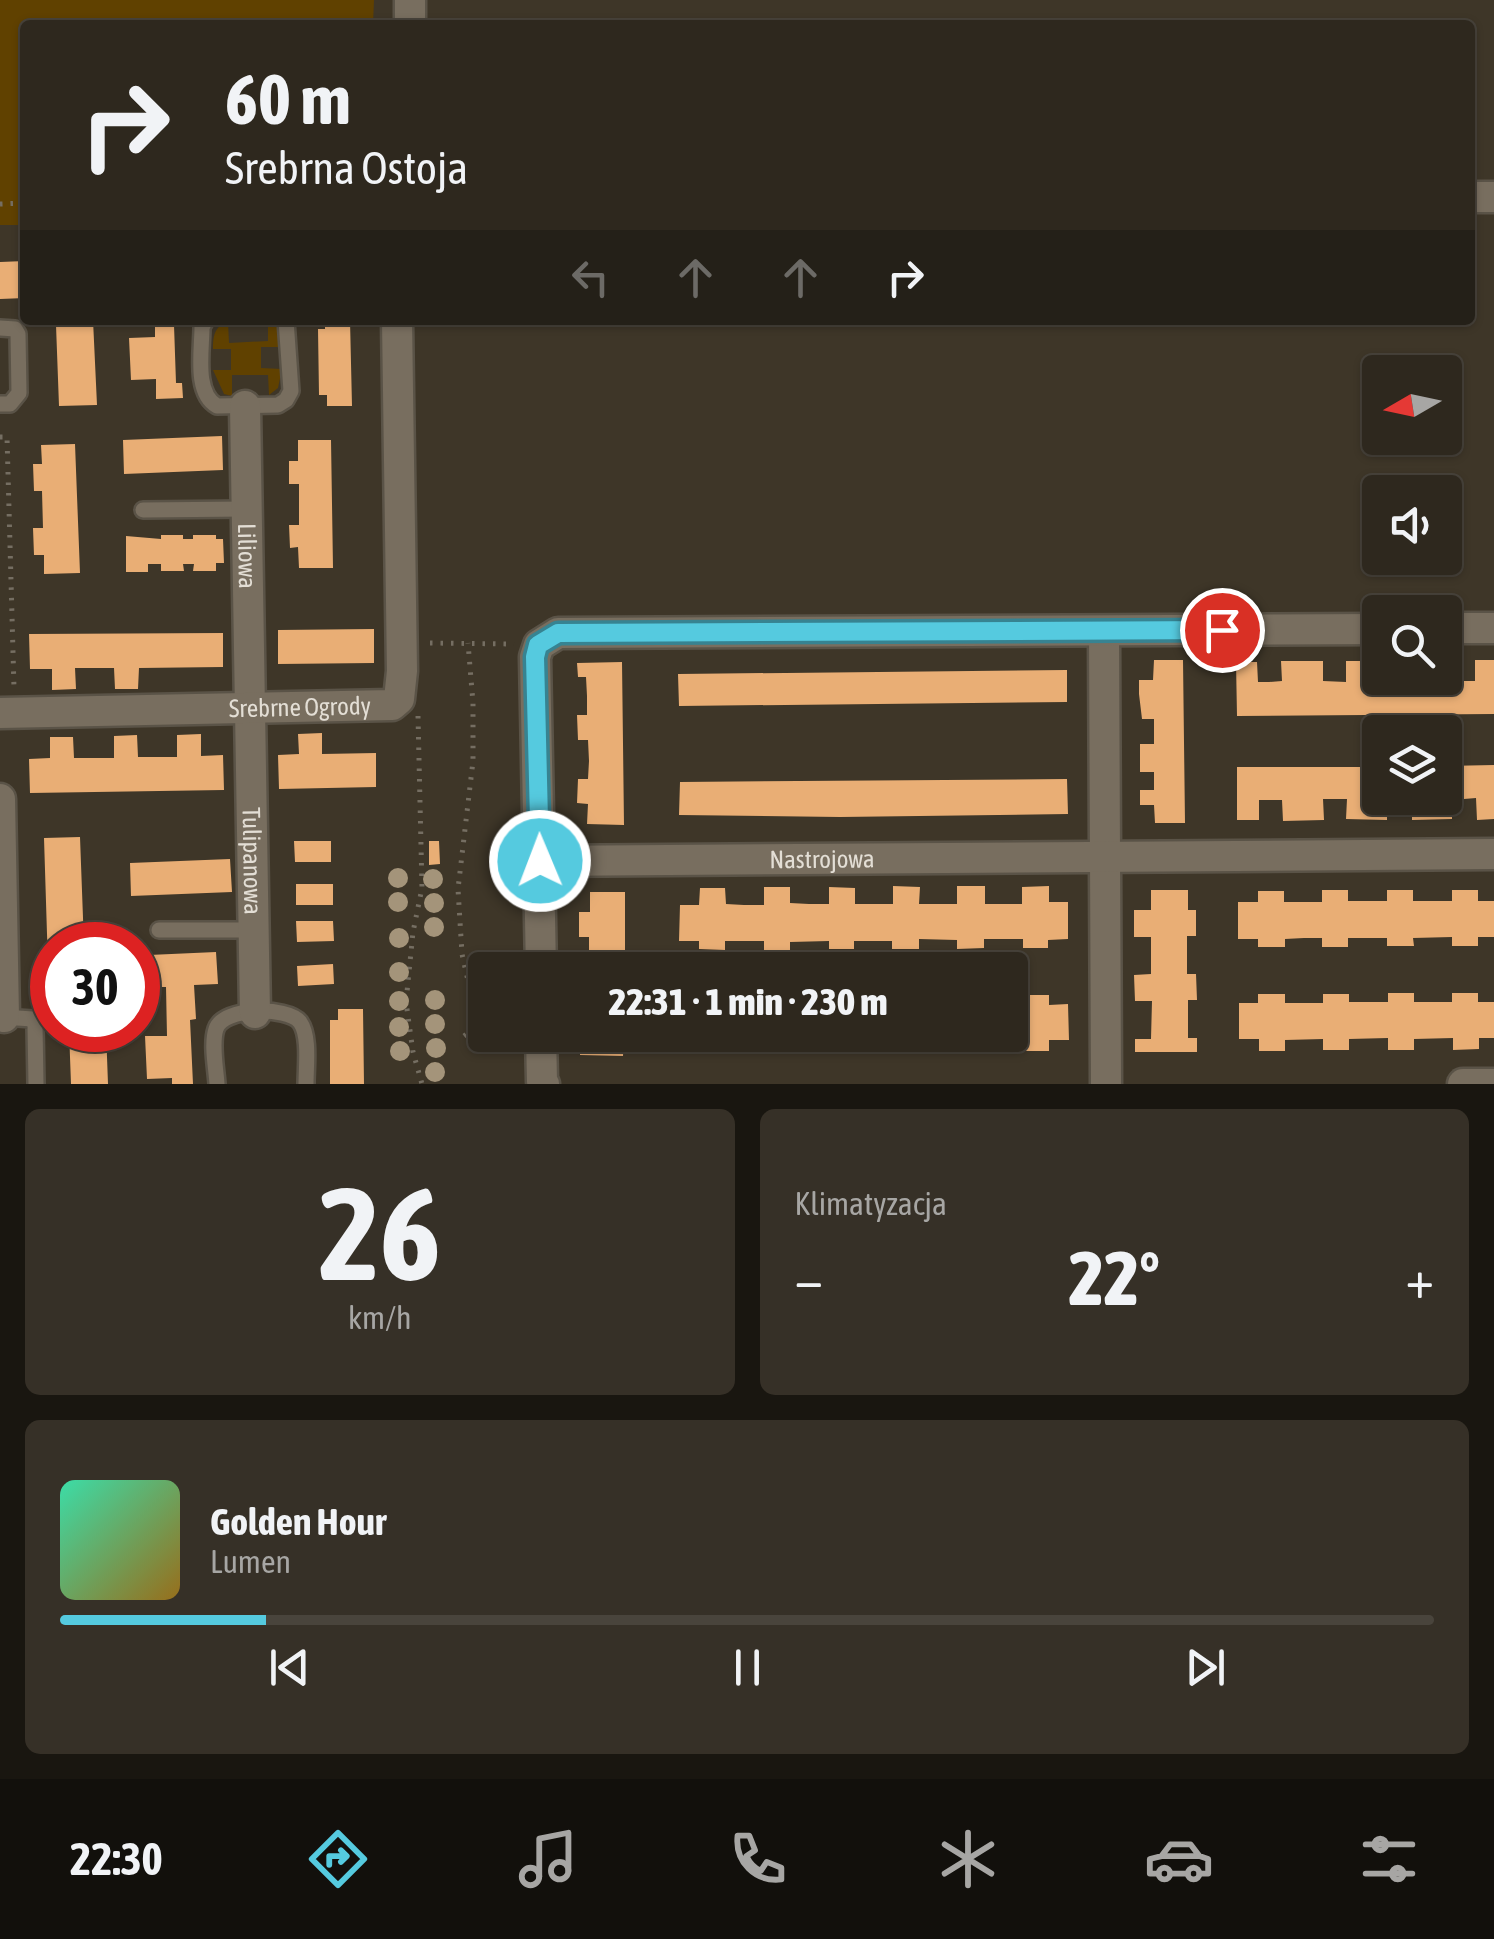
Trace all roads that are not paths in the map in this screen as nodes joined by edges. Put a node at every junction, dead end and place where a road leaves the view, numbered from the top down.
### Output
1 (203, 325) edge
2 (286, 325) edge
3 (397, 325) edge
4 (0, 328) edge
5 (0, 404) edge
6 (245, 406) junction
7 (143, 510) dead end
8 (246, 510) junction
9 (1462, 628) edge
10 (1494, 628) edge
11 (1362, 629) edge
12 (1104, 631) junction
13 (12, 705) edge
14 (249, 708) junction
15 (0, 800) edge
16 (1494, 854) edge
17 (1104, 858) junction
18 (540, 861) junction
19 (160, 930) edge
20 (253, 930) junction
21 (1, 931) edge
22 (541, 952) edge
23 (255, 1013) junction
24 (2, 1017) edge
25 (541, 1052) edge
26 (36, 1084) edge
27 (216, 1084) edge
28 (306, 1084) edge
29 (544, 1084) edge
30 (1106, 1084) edge
31 (1464, 1084) edge
32 (1494, 1084) edge

1 - 6 lane
2 - 6 lane
3 - 14 street, Srebrne Ogrody
4 - 5 lane
6 - 8 street, Liliowa
7 - 8 lane
8 - 14 street, Liliowa
9 - 10 street
11 - 12 street
12 - 17 street
12 - 18 street
13 - 14 street, Srebrne Ogrody
14 - 20 street, Tulipanowa
15 - 21 street
16 - 17 street, Nastrojowa
17 - 18 street, Nastrojowa
17 - 30 street
18 - 22 street
19 - 20 lane
20 - 23 street, Tulipanowa
21 - 24 street
23 - 27 lane
23 - 28 lane
24 - 26 lane
25 - 29 street
31 - 32 street

